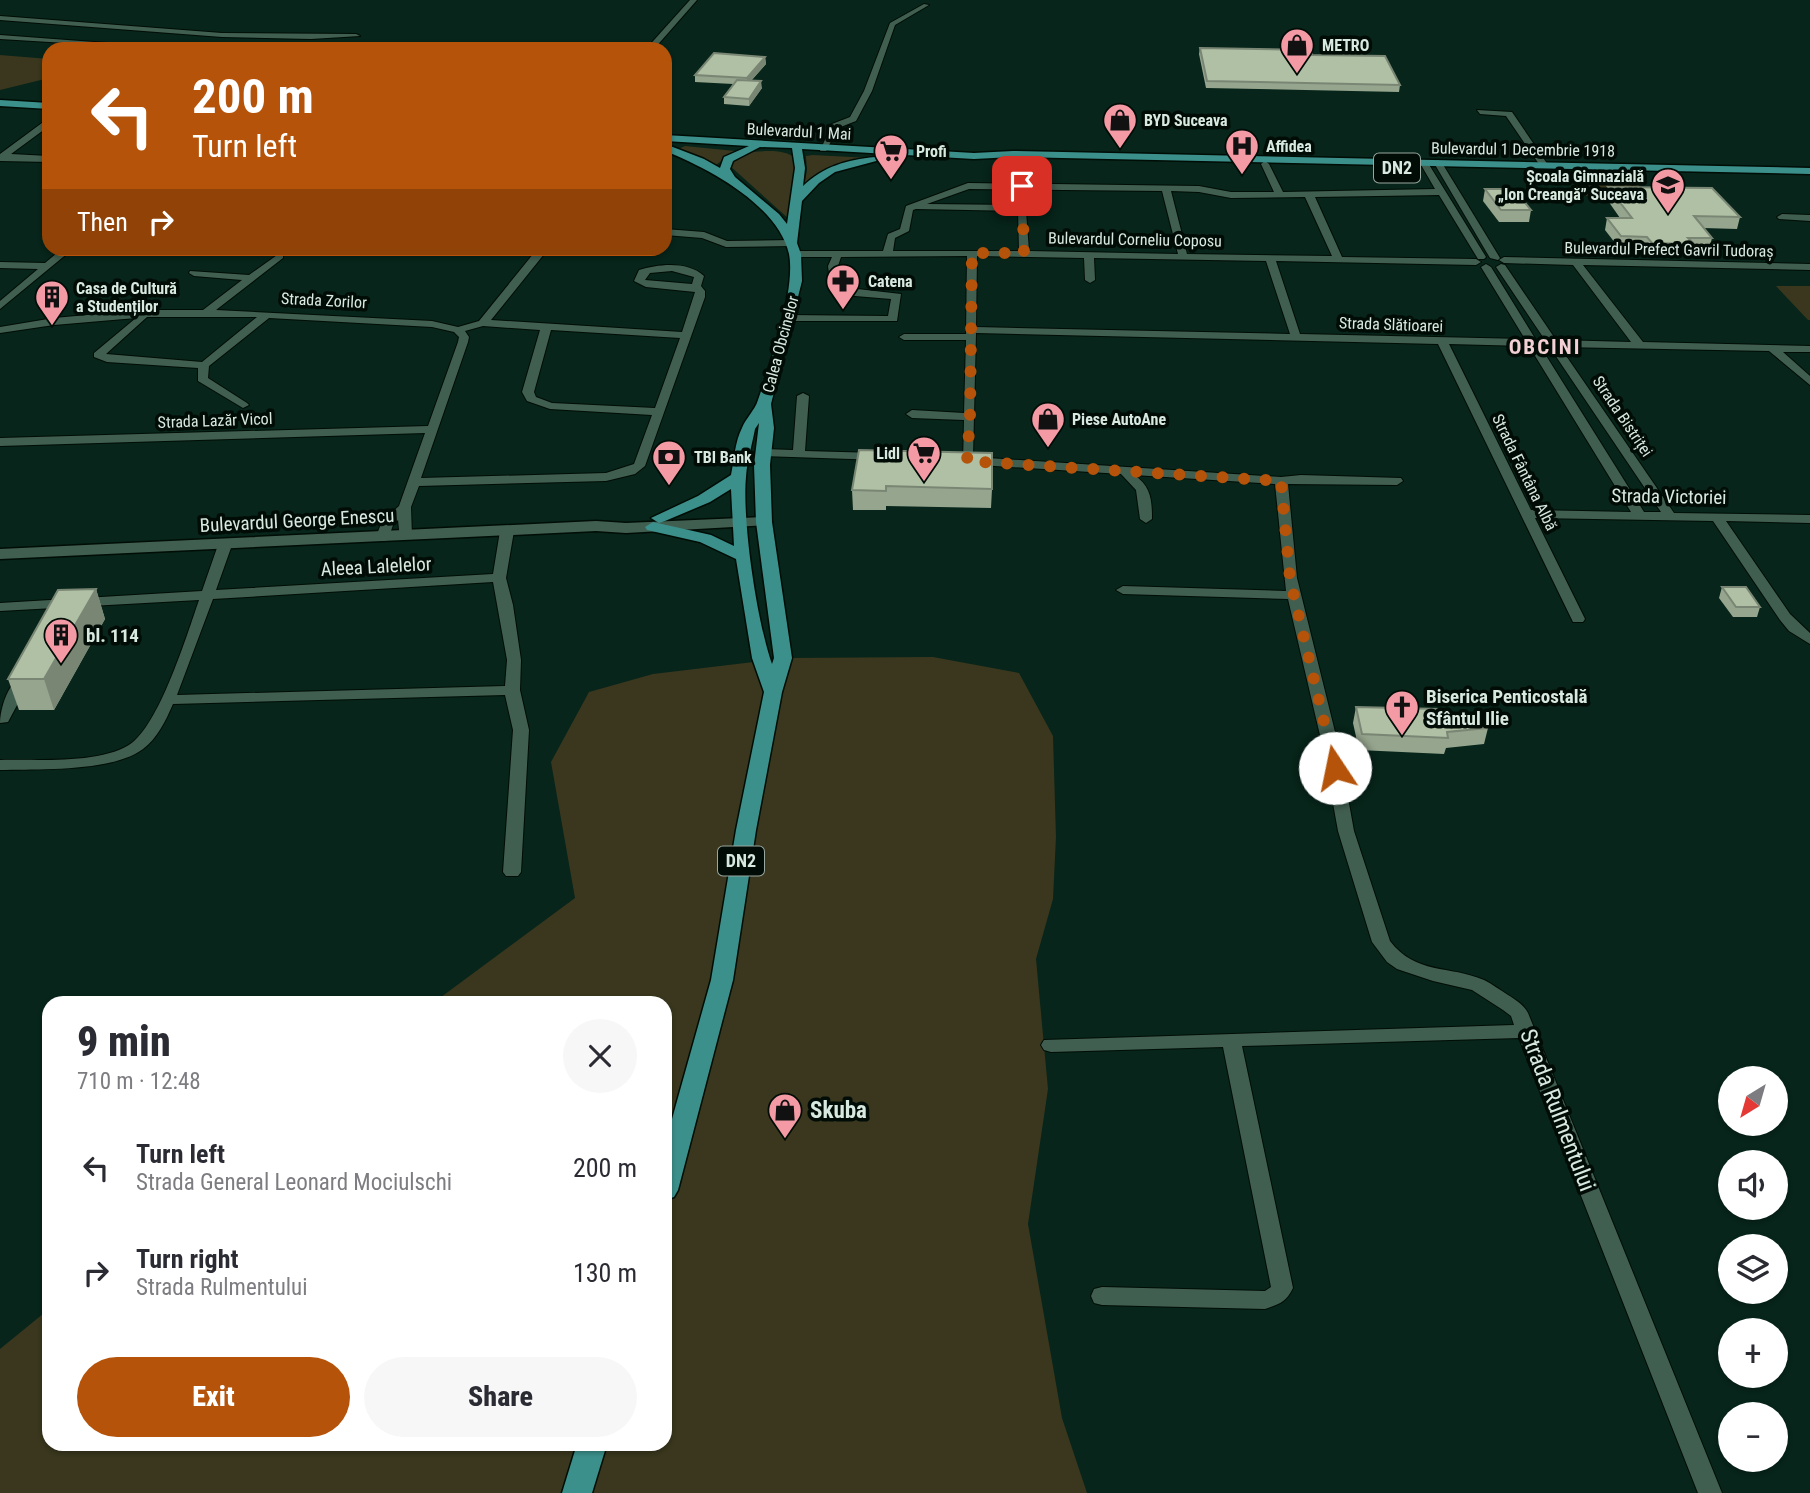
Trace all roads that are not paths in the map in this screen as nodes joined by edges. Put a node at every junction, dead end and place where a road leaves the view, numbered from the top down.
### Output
1 (694, 0) edge
2 (926, 5) dead end
3 (0, 18) edge
4 (356, 36) dead end
5 (0, 37) edge
6 (67, 42) edge
7 (656, 42) edge
8 (0, 103) edge
9 (42, 106) edge
10 (1480, 112) dead end
11 (42, 127) edge
12 (37, 131) junction
13 (42, 131) edge
14 (672, 139) edge
15 (759, 145) junction
16 (797, 148) junction
17 (823, 149) junction
18 (672, 150) edge
19 (930, 154) junction
20 (984, 156) junction
21 (1, 157) edge
22 (42, 159) edge
23 (1265, 164) junction
24 (1425, 166) junction
25 (1544, 166) junction
26 (1442, 170) junction
27 (1810, 173) edge
28 (730, 179) junction
29 (1022, 186) junction
30 (1166, 189) junction
31 (1310, 192) junction
32 (1439, 192) junction
33 (1280, 195) junction
34 (798, 199) junction
35 (909, 208) junction
36 (1022, 208) junction
37 (1782, 217) dead end
38 (1810, 218) edge
39 (672, 233) edge
40 (793, 249) junction
41 (888, 252) junction
42 (838, 253) junction
43 (972, 253) junction
44 (1024, 253) junction
45 (1089, 255) junction
46 (60, 256) edge
47 (280, 256) dead end
48 (537, 256) edge
49 (1183, 256) junction
50 (1270, 257) junction
51 (1338, 259) junction
52 (1493, 262) junction
53 (1577, 263) junction
54 (0, 265) edge
55 (49, 266) junction
56 (1810, 267) edge
57 (194, 273) dead end
58 (250, 278) junction
59 (1090, 280) dead end
60 (698, 281) dead end
61 (7, 309) edge
62 (208, 311) junction
63 (143, 313) junction
64 (267, 314) junction
65 (788, 318) junction
66 (40, 322) junction
67 (482, 323) junction
68 (546, 328) junction
69 (0, 330) edge
70 (458, 330) junction
71 (971, 334) junction
72 (684, 335) junction
73 (904, 337) dead end
74 (1296, 337) junction
75 (1442, 341) junction
76 (1532, 345) junction
77 (1553, 345) junction
78 (1640, 346) junction
79 (1772, 348) junction
80 (1810, 349) edge
81 (204, 365) junction
82 (1810, 382) edge
83 (803, 396) dead end
84 (764, 404) junction
85 (243, 405) dead end
86 (659, 412) junction
87 (912, 414) dead end
88 (970, 417) junction
89 (432, 429) junction
90 (0, 442) edge
91 (764, 453) junction
92 (799, 453) junction
93 (897, 458) edge
94 (953, 460) edge
95 (967, 461) junction
96 (1126, 472) junction
97 (738, 477) junction
98 (1281, 481) junction
99 (1397, 481) dead end
100 (414, 482) junction
101 (405, 507) junction
102 (1527, 514) junction
103 (1639, 515) junction
104 (1669, 515) junction
105 (1716, 516) junction
106 (763, 517) junction
107 (739, 518) junction
108 (1146, 519) dead end
109 (1810, 519) edge
110 (656, 522) junction
111 (507, 531) junction
112 (405, 536) junction
113 (383, 537) junction
114 (225, 545) junction
115 (0, 554) edge
116 (744, 557) junction
117 (499, 578) junction
118 (1123, 590) dead end
119 (206, 595) junction
120 (1296, 595) junction
121 (0, 607) edge
122 (1578, 619) dead end
123 (1810, 640) edge
124 (34, 661) edge
125 (512, 690) junction
126 (773, 692) junction
127 (169, 700) junction
128 (3, 719) dead end
129 (0, 765) edge
130 (512, 872) dead end
131 (1528, 1031) junction
132 (1231, 1040) junction
133 (1051, 1045) dead end
134 (672, 1164) edge
135 (1102, 1296) dead end
136 (590, 1451) edge
137 (577, 1493) edge
138 (1710, 1493) edge

1 - 7 street
2 - 17 street
3 - 4 street
5 - 6 street
8 - 9 main road
10 - 25 street
11 - 12 street
12 - 13 street
12 - 21 street
14 - 15 main road, Bulevardul 1 Mai
15 - 16 main road, Bulevardul 1 Mai / DN2
15 - 28 main road
16 - 17 main road, Bulevardul 1 Mai / DN2
16 - 34 main road, Calea Obcinelor / DN2
17 - 19 main road, Bulevardul 1 Mai / DN2
18 - 28 main road
19 - 20 main road, Bulevardul 1 Decembrie 1918 / DN2
19 - 34 main road, DN2
20 - 23 main road, Bulevardul 1 Decembrie 1918 / DN2
20 - 24 main road, Bulevardul 1 Decembrie 1918 / DN2
21 - 22 street
23 - 24 main road, Bulevardul 1 Decembrie 1918 / DN2
23 - 33 street
24 - 26 main road, Bulevardul 1 Decembrie 1918 / DN2
24 - 32 street, Strada Bistriței
25 - 26 main road, Bulevardul 1 Decembrie 1918 / DN2
25 - 27 main road, Bulevardul 1 Decembrie 1918 / DN2
26 - 27 main road, Bulevardul 1 Decembrie 1918 / DN2
26 - 52 street, Strada Bistriței
28 - 40 main road
29 - 30 street
29 - 35 street
29 - 36 street
30 - 33 street
30 - 49 street
31 - 32 street
31 - 33 street
31 - 51 street
32 - 52 street, Strada Bistriței
34 - 40 main road, Calea Obcinelor / DN2
35 - 36 street
35 - 41 street
36 - 44 street
37 - 38 street, Bulevardul Prefect Gavril Tudoraș
39 - 40 street, Bulevardul Corneliu Coposu
40 - 42 street, Bulevardul Corneliu Coposu
40 - 65 main road, Calea Obcinelor / DN2
41 - 42 street, Bulevardul Corneliu Coposu
41 - 43 street, Bulevardul Corneliu Coposu
42 - 65 street
43 - 44 street, Bulevardul Corneliu Coposu
43 - 71 street
44 - 45 street, Bulevardul Corneliu Coposu
45 - 49 street, Bulevardul Corneliu Coposu
45 - 59 street
46 - 55 street
47 - 58 street
48 - 67 street
49 - 50 street, Bulevardul Corneliu Coposu
50 - 51 street, Bulevardul Corneliu Coposu
50 - 74 street
51 - 52 street, Bulevardul Corneliu Coposu
52 - 53 street, Bulevardul Prefect Gavril Tudoraș
52 - 76 street, Strada Bistriței
52 - 77 street, Strada Bistriței
53 - 56 street, Bulevardul Prefect Gavril Tudoraș
53 - 78 street
54 - 55 street
55 - 61 street
57 - 58 street
58 - 62 street
60 - 72 street
61 - 66 street
62 - 63 street, Strada Zorilor
62 - 64 street, Strada Zorilor
63 - 66 street, Strada Zorilor
63 - 81 street
64 - 70 street, Strada Zorilor
64 - 81 street
65 - 84 main road, Calea Obcinelor / DN2
66 - 69 street, Strada Zorilor
67 - 68 street
67 - 70 street
68 - 72 street
68 - 86 street
70 - 89 street
71 - 73 street, Strada Slătioarei
71 - 74 street, Strada Slătioarei
71 - 88 street
72 - 86 street
74 - 75 street, Strada Slătioarei
75 - 76 street, Strada Slătioarei
75 - 102 street, Strada Fântâna Albă
76 - 77 street, Strada Slătioarei
76 - 103 street, Strada Bistriței
77 - 78 street, Strada Slătioarei
77 - 104 street, Strada Bistriței
78 - 79 street, Strada Slătioarei
79 - 80 street, Strada Slătioarei
79 - 82 street
81 - 85 street
83 - 92 street
84 - 91 main road, Calea Obcinelor / DN2
84 - 97 main road, Calea Obcinelor / DN2
86 - 100 street
87 - 88 street
88 - 95 street
89 - 90 street, Strada Lazăr Vicol
89 - 100 street
91 - 92 street
91 - 106 main road, Calea Obcinelor / DN2
92 - 93 street
94 - 95 street
95 - 96 street
96 - 98 street
96 - 108 street
97 - 107 main road, Calea Obcinelor / DN2
97 - 110 main road
98 - 99 street
98 - 120 street, Strada Rulmentului
100 - 101 street
101 - 112 street
101 - 113 street
102 - 103 street, Strada Victoriei
102 - 122 street, Strada Fântâna Albă
103 - 104 street, Strada Victoriei
104 - 105 street, Strada Victoriei
105 - 109 street, Strada Victoriei
105 - 123 street
106 - 107 main road, Bulevardul George Enescu
106 - 126 main road, DN2
107 - 110 main road, Bulevardul George Enescu
107 - 116 main road, DN2
110 - 111 main road, Bulevardul George Enescu
110 - 116 main road
111 - 112 main road, Bulevardul George Enescu
111 - 117 street
112 - 113 main road, Bulevardul George Enescu
113 - 114 main road, Bulevardul George Enescu
114 - 115 main road, Bulevardul George Enescu
114 - 119 street
116 - 126 main road, DN2
117 - 119 street, Aleea Lalelelor
117 - 125 street
118 - 120 street
119 - 121 street, Aleea Lalelelor
119 - 127 street
120 - 131 street, Strada Rulmentului
124 - 128 street
125 - 127 street
125 - 130 street
126 - 134 main road, DN2
127 - 129 street
131 - 132 street
131 - 138 street, Strada Rulmentului
132 - 133 street
132 - 135 street
136 - 137 main road

